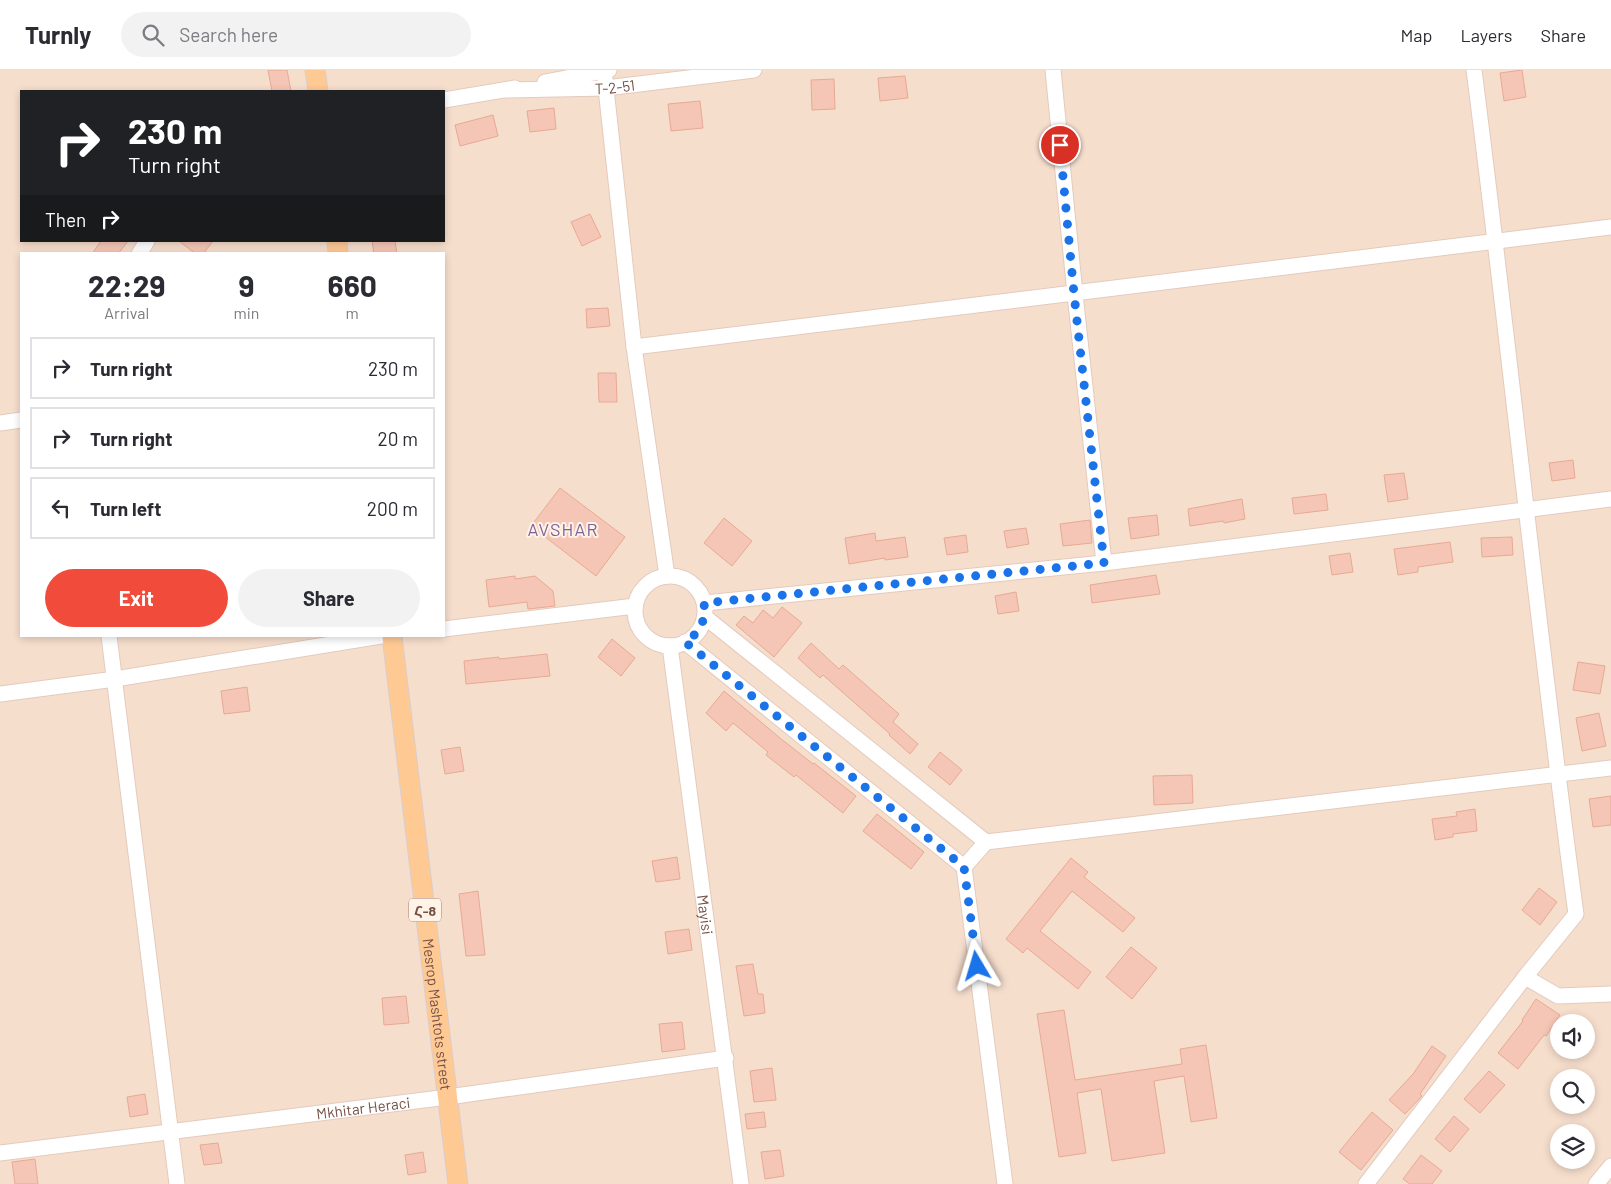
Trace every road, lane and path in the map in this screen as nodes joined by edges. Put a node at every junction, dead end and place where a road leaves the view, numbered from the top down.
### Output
1 (315, 70) edge
2 (605, 70) edge
3 (610, 70) edge
4 (754, 70) edge
5 (1053, 70) edge
6 (1474, 70) edge
7 (606, 88) junction
8 (318, 90) edge
9 (505, 90) junction
10 (445, 100) edge
11 (1611, 226) edge
12 (1496, 241) junction
13 (1074, 294) junction
14 (634, 347) junction
15 (20, 420) edge
16 (0, 423) edge
17 (1611, 499) edge
18 (1527, 509) junction
19 (1104, 563) junction
20 (667, 576) junction
21 (635, 606) junction
22 (705, 610) junction
23 (445, 629) edge
24 (109, 637) edge
25 (375, 637) edge
26 (392, 637) edge
27 (685, 642) junction
28 (670, 646) junction
29 (115, 678) junction
30 (0, 694) edge
31 (1611, 768) edge
32 (1556, 774) junction
33 (986, 842) junction
34 (964, 867) junction
35 (1525, 977) junction
36 (1611, 994) edge
37 (726, 1058) junction
38 (448, 1097) junction
39 (171, 1132) junction
40 (0, 1153) edge
41 (1611, 1166) edge
42 (177, 1184) edge
43 (458, 1184) edge
44 (741, 1184) edge
45 (1005, 1184) edge
46 (1366, 1184) edge
47 (1596, 1184) edge

1 - 8 main road
2 - 3 street, T-2-51
2 - 7 street
2 - 9 street, T-2-51
4 - 7 street, T-2-51
5 - 13 street
6 - 12 street
7 - 9 street, T-2-51
7 - 14 street
9 - 10 street, T-2-51
11 - 12 street
12 - 13 street
12 - 18 street
13 - 14 street
13 - 19 street
14 - 20 street
15 - 16 street
17 - 18 street
18 - 19 street
18 - 32 street
19 - 22 street
20 - 21 street
20 - 22 street
21 - 23 street
21 - 28 street
22 - 27 street
22 - 33 street
24 - 29 street
25 - 29 street
26 - 38 main road, Mesrop Mashtots street / Հ-8
27 - 28 street
27 - 34 street
28 - 37 street, Mayisi
29 - 30 street
29 - 39 street
31 - 32 street
32 - 33 street
32 - 35 street
33 - 34 street
34 - 45 street
35 - 36 street
35 - 46 street
37 - 38 street, Mkhitar Heraci
37 - 44 street, Mayisi
38 - 39 street, Mkhitar Heraci
38 - 43 main road, Mesrop Mashtots street / Հ-8
39 - 40 street, Mkhitar Heraci
39 - 42 street
41 - 47 street

